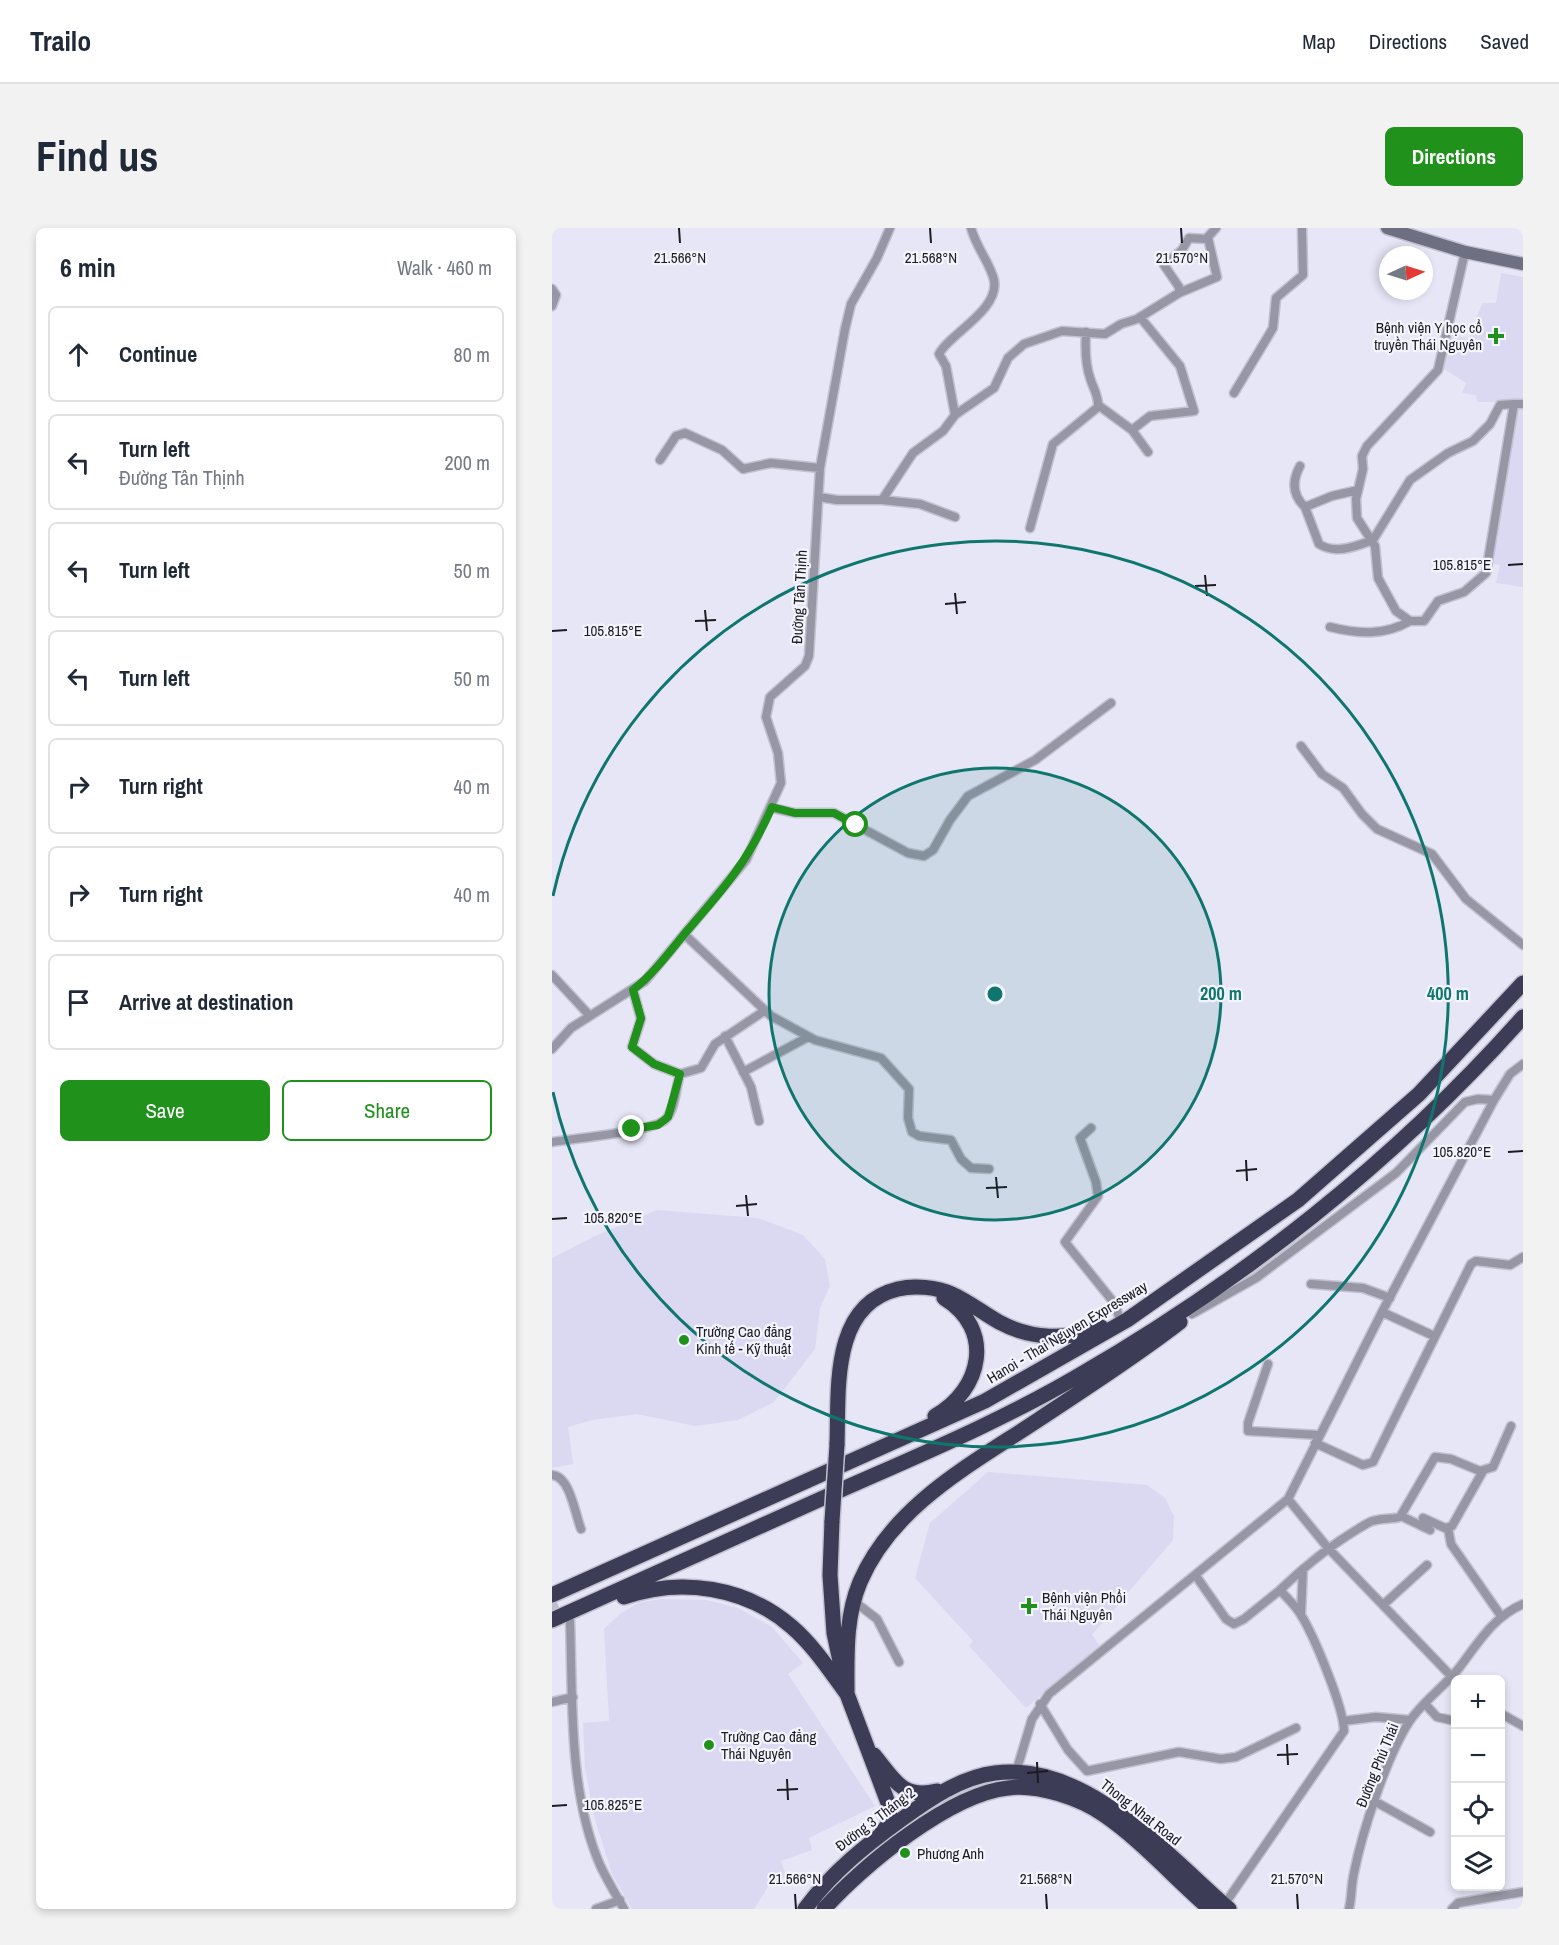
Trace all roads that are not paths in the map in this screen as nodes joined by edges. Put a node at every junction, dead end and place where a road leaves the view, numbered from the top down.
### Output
1 (890, 228) edge
2 (971, 228) edge
3 (1216, 228) edge
4 (1302, 228) edge
5 (1387, 228) edge
6 (1208, 238) junction
7 (1465, 252) junction
8 (1523, 264) edge
9 (552, 289) edge
10 (1179, 293) junction
11 (552, 306) edge
12 (1140, 317) junction
13 (1086, 333) junction
14 (1234, 393) dead end
15 (1519, 404) edge
16 (1098, 405) junction
17 (955, 415) junction
18 (1132, 430) junction
19 (1148, 452) dead end
20 (660, 460) dead end
21 (1300, 466) dead end
22 (820, 468) junction
23 (1358, 490) junction
24 (819, 497) junction
25 (882, 500) junction
26 (1305, 507) junction
27 (955, 517) dead end
28 (1030, 528) dead end
29 (1373, 540) junction
30 (1410, 621) junction
31 (1330, 627) dead end
32 (1111, 703) dead end
33 (1301, 746) dead end
34 (772, 807) junction
35 (684, 934) junction
36 (1523, 945) edge
37 (552, 975) edge
38 (1523, 983) edge
39 (633, 990) junction
40 (764, 1011) junction
41 (590, 1016) junction
42 (1523, 1017) edge
43 (725, 1036) junction
44 (808, 1037) junction
45 (552, 1049) edge
46 (1523, 1064) edge
47 (743, 1072) junction
48 (680, 1074) junction
49 (1494, 1100) junction
50 (759, 1122) dead end
51 (1091, 1128) dead end
52 (552, 1142) edge
53 (989, 1169) dead end
54 (1311, 1219) junction
55 (1523, 1257) edge
56 (1212, 1262) junction
57 (1311, 1284) dead end
58 (926, 1288) junction
59 (1390, 1298) junction
60 (1382, 1312) junction
61 (1192, 1314) junction
62 (1119, 1317) junction
63 (1434, 1336) junction
64 (1268, 1364) dead end
65 (1511, 1426) dead end
66 (1317, 1439) junction
67 (1483, 1471) junction
68 (552, 1475) edge
69 (1288, 1499) junction
70 (1401, 1516) junction
71 (1423, 1518) dead end
72 (709, 1525) junction
73 (581, 1528) dead end
74 (1448, 1528) junction
75 (1430, 1530) dead end
76 (1328, 1548) junction
77 (1427, 1565) dead end
78 (1303, 1569) junction
79 (1196, 1576) junction
80 (553, 1589) edge
81 (1280, 1590) junction
82 (855, 1602) junction
83 (1523, 1604) edge
84 (1383, 1605) junction
85 (1300, 1614) junction
86 (1501, 1616) junction
87 (559, 1623) edge
88 (899, 1662) dead end
89 (1454, 1675) edge
90 (1451, 1676) edge
91 (1451, 1678) edge
92 (847, 1694) junction
93 (573, 1697) junction
94 (552, 1702) edge
95 (1040, 1704) junction
96 (1426, 1705) junction
97 (1505, 1716) edge
98 (1410, 1720) junction
99 (1451, 1720) edge
100 (1343, 1721) junction
101 (1523, 1726) edge
102 (1296, 1728) dead end
103 (1017, 1780) junction
104 (888, 1785) junction
105 (957, 1785) junction
106 (1376, 1802) junction
107 (951, 1808) junction
108 (908, 1815) junction
109 (1430, 1832) dead end
110 (876, 1839) junction
111 (886, 1853) junction
112 (1523, 1892) edge
113 (620, 1900) junction
114 (1221, 1908) edge
115 (596, 1909) edge
116 (624, 1909) edge
117 (805, 1909) edge
118 (824, 1909) edge
119 (1349, 1909) edge
120 (1452, 1909) edge

1 - 22 street, Đường Tân Thịnh
2 - 17 street
3 - 6 street
4 - 14 street
5 - 7 main road
6 - 10 street
6 - 10 street
7 - 8 main road
7 - 23 street
9 - 11 street
10 - 12 street
12 - 13 street
12 - 18 street
13 - 16 street
13 - 17 street
15 - 29 street
15 - 30 street
16 - 18 street
16 - 28 street
17 - 25 street
18 - 19 street
20 - 22 street
21 - 26 street
22 - 24 street, Đường Tân Thịnh
23 - 26 street
23 - 29 street
24 - 25 street
24 - 34 street, Đường Tân Thịnh
25 - 27 street
26 - 29 street
29 - 30 street
30 - 31 street
32 - 34 street
33 - 36 street
34 - 35 street, Đường Tân Thịnh
35 - 39 street, Đường Tân Thịnh
35 - 40 street
37 - 41 street
38 - 56 highway, Hanoi - Thai Nguyen Expressway
39 - 41 street, Đường Tân Thịnh
39 - 48 street
40 - 43 street
40 - 44 street
41 - 45 street, Đường Tân Thịnh
42 - 54 highway
43 - 47 street
43 - 48 street
44 - 47 street
44 - 53 street
46 - 49 street
47 - 50 street
48 - 52 street
49 - 59 street
49 - 61 street
51 - 62 street
54 - 61 highway
54 - 87 highway
55 - 63 street
56 - 62 highway
56 - 72 highway, Hanoi - Thai Nguyen Expressway
57 - 59 street
58 - 62 highway
58 - 72 highway
58 - 92 highway, bridge
59 - 60 street
60 - 63 street
60 - 66 street
61 - 82 highway
63 - 66 street
64 - 66 street
65 - 67 street
66 - 69 street
67 - 70 street
67 - 74 street
68 - 73 street
69 - 76 street
69 - 79 street
70 - 75 street
70 - 76 street
71 - 74 street
72 - 80 highway, Hanoi - Thai Nguyen Expressway
74 - 86 street
76 - 78 street
76 - 84 street
77 - 84 street
78 - 81 street
78 - 85 street
79 - 81 street
79 - 95 street
81 - 85 street
82 - 88 street
82 - 92 highway
83 - 86 street, Đường Phú Thái
84 - 90 street
85 - 100 street
86 - 89 street, Đường Phú Thái
87 - 92 highway
87 - 93 street
91 - 96 street, Đường Phú Thái
92 - 104 highway
93 - 94 street
93 - 113 street
95 - 102 street
95 - 103 street
96 - 98 street, Đường Phú Thái
96 - 99 street
97 - 101 street
98 - 100 street
98 - 106 street, Đường Phú Thái
100 - 114 street
103 - 105 highway, Đường 3 Tháng 2
103 - 107 highway
103 - 114 highway, Thong Nhat Road
104 - 105 highway
104 - 108 highway
104 - 110 highway
105 - 108 highway, Đường 3 Tháng 2
106 - 109 street
106 - 119 street, Đường Phú Thái
107 - 108 highway
107 - 111 highway
108 - 110 highway, Đường 3 Tháng 2
108 - 111 highway
110 - 117 highway, Đường 3 Tháng 2
111 - 118 highway
112 - 120 street
113 - 115 street
113 - 116 street

